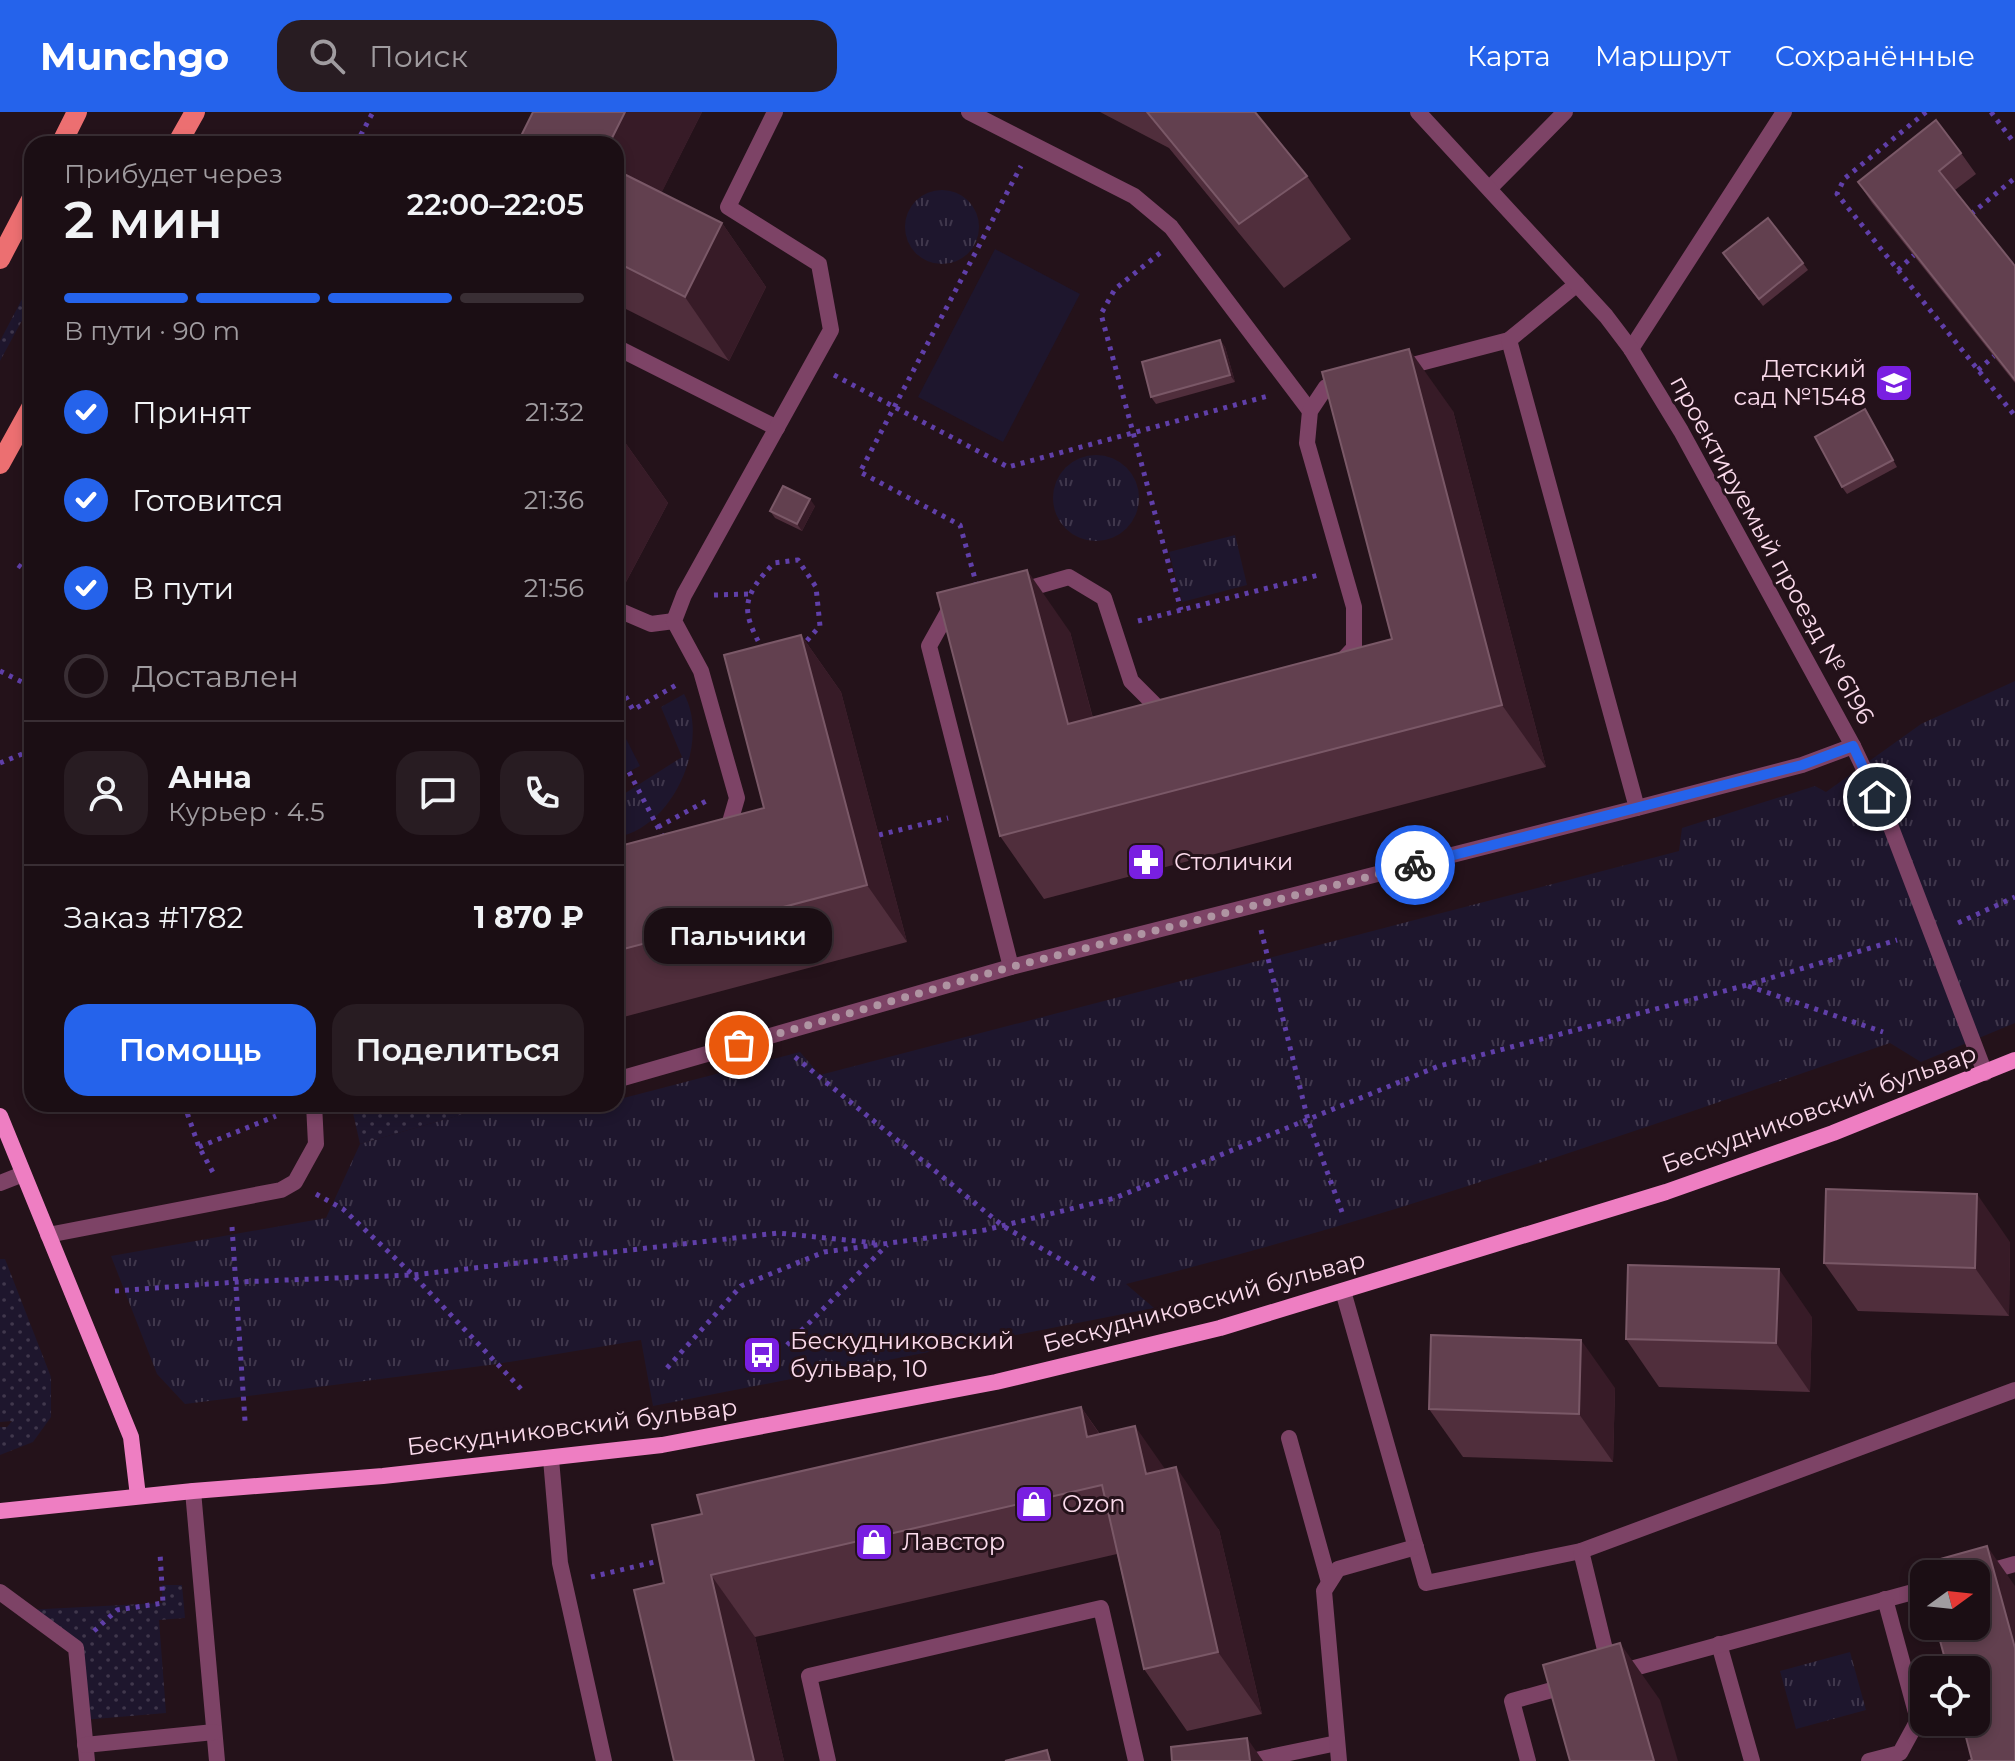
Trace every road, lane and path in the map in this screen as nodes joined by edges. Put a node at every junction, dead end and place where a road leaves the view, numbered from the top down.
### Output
1 (77, 112) edge
2 (195, 112) edge
3 (373, 112) edge
4 (775, 112) edge
5 (969, 112) edge
6 (1418, 112) edge
7 (1565, 112) edge
8 (1784, 112) edge
9 (1926, 112) edge
10 (1991, 112) edge
11 (65, 136) edge
12 (182, 136) edge
13 (360, 136) edge
14 (1032, 144) junction
15 (2015, 144) edge
16 (2015, 178) edge
17 (1490, 188) junction
18 (24, 213) edge
19 (1971, 214) edge
20 (1179, 237) junction
21 (1914, 255) edge
22 (0, 259) edge
23 (1898, 270) junction
24 (1577, 284) junction
25 (1509, 340) junction
26 (1631, 349) junction
27 (624, 351) edge
28 (1994, 356) edge
29 (812, 364) junction
30 (1978, 370) junction
31 (1387, 372) edge
32 (1356, 379) edge
33 (1294, 389) junction
34 (895, 407) junction
35 (1310, 411) junction
36 (2015, 416) edge
37 (24, 420) edge
38 (777, 428) junction
39 (1133, 433) junction
40 (0, 464) edge
41 (18, 565) dead end
42 (24, 569) edge
43 (1343, 569) junction
44 (1011, 594) edge
45 (981, 602) joint
46 (1181, 610) junction
47 (624, 612) edge
48 (674, 621) junction
49 (1114, 628) junction
50 (801, 647) edge
51 (776, 655) edge
52 (0, 671) edge
53 (1330, 672) edge
54 (24, 684) edge
55 (624, 694) edge
56 (633, 710) dead end
57 (1183, 712) edge
58 (1853, 746) junction
59 (24, 753) edge
60 (0, 763) edge
61 (629, 772) dead end
62 (733, 786) junction
63 (1637, 808) junction
64 (972, 812) junction
65 (658, 827) junction
66 (879, 835) dead end
67 (674, 855) joint
68 (2015, 897) edge
69 (1255, 906) junction
70 (1958, 923) dead end
71 (1897, 940) dead end
72 (1011, 967) junction
73 (1747, 985) junction
74 (1883, 1032) dead end
75 (769, 1036) junction
76 (2015, 1060) edge
77 (1985, 1073) junction
78 (624, 1078) edge
79 (187, 1112) edge
80 (314, 1112) edge
81 (0, 1116) edge
82 (276, 1116) dead end
83 (1308, 1120) junction
84 (199, 1147) junction
85 (23, 1174) junction
86 (295, 1182) junction
87 (0, 1183) edge
88 (227, 1200) junction
89 (1342, 1212) dead end
90 (1003, 1226) junction
91 (48, 1235) junction
92 (888, 1245) junction
93 (413, 1275) junction
94 (1096, 1280) dead end
95 (237, 1282) junction
96 (115, 1291) dead end
97 (1343, 1291) junction
98 (787, 1345) dead end
99 (667, 1368) dead end
100 (522, 1390) dead end
101 (2015, 1390) edge
102 (245, 1421) dead end
103 (1289, 1438) dead end
104 (551, 1459) junction
105 (193, 1491) junction
106 (138, 1496) junction
107 (0, 1511) edge
108 (1416, 1547) junction
109 (1581, 1551) junction
110 (160, 1553) dead end
111 (667, 1559) edge
112 (2015, 1564) edge
113 (1990, 1571) edge
114 (1329, 1582) junction
115 (564, 1584) junction
116 (0, 1592) edge
117 (1910, 1593) edge
118 (1885, 1599) junction
119 (1719, 1644) junction
120 (76, 1648) junction
121 (1597, 1678) junction
122 (214, 1732) junction
123 (1337, 1743) junction
124 (86, 1753) edge
125 (217, 1761) edge
126 (604, 1761) edge
127 (828, 1761) edge
128 (1136, 1761) edge
129 (1251, 1761) edge
130 (1339, 1761) edge
131 (1528, 1761) edge
132 (1752, 1761) edge
133 (1869, 1761) edge

1 - 11 main road
2 - 12 main road
3 - 13 path
4 - 29 street
5 - 14 street
6 - 17 street, проектируемый проезд № 6196
7 - 17 street
8 - 26 street
9 - 23 path
10 - 15 path
14 - 20 street
14 - 34 path
16 - 19 path
17 - 24 street, проектируемый проезд № 6196
18 - 22 main road
20 - 33 street
20 - 39 path
21 - 23 path
23 - 30 path
24 - 25 street
24 - 26 street, проектируемый проезд № 6196
25 - 31 street
25 - 63 street
26 - 58 street, проектируемый проезд № 6196
27 - 38 street
28 - 30 path
29 - 34 path
29 - 38 street
30 - 36 path
32 - 35 street
33 - 35 street
33 - 39 path
34 - 39 path
34 - 45 path
35 - 43 street
37 - 40 main road
38 - 48 street
39 - 46 path
41 - 42 path
43 - 46 path
43 - 53 street
44 - 49 street
45 - 64 street
46 - 49 path
47 - 48 street
48 - 62 street
49 - 57 street
50 - 51 path
52 - 54 path
55 - 56 path
58 - 63 street
58 - 77 street, проектируемый проезд № 6196
59 - 60 path
61 - 65 path
62 - 65 path
62 - 67 street
63 - 69 street
64 - 66 path
64 - 72 street
65 - 67 path
68 - 70 path
69 - 72 street
69 - 83 path
71 - 73 path
72 - 75 street
73 - 74 path
73 - 83 path
75 - 78 street
75 - 90 path
76 - 77 street, Бескудниковский бульвар
77 - 97 street, Бескудниковский бульвар
79 - 84 path
80 - 86 street
81 - 85 street
82 - 84 path
83 - 89 path
83 - 90 path
84 - 88 path
85 - 87 street
85 - 91 street
86 - 88 street
86 - 93 path
88 - 91 street
88 - 95 path
90 - 92 path
90 - 94 path
91 - 106 street
92 - 93 path
92 - 98 path
92 - 99 path
93 - 95 path
93 - 100 path
95 - 96 path
95 - 102 path
97 - 104 street, Бескудниковский бульвар
97 - 108 street
101 - 109 street
103 - 114 street
104 - 105 street, Бескудниковский бульвар
104 - 115 street
105 - 106 street, Бескудниковский бульвар
105 - 122 street
106 - 107 street, Бескудниковский бульвар
108 - 109 street
108 - 114 street
109 - 121 street
110 - 120 path
111 - 115 path
112 - 113 street
114 - 123 street
115 - 126 street
116 - 120 street
117 - 118 street
118 - 119 street
118 - 133 street
119 - 121 street
119 - 132 street
120 - 124 street
121 - 131 street
122 - 124 street
122 - 125 street
123 - 129 street
123 - 130 street
127 - 128 street

